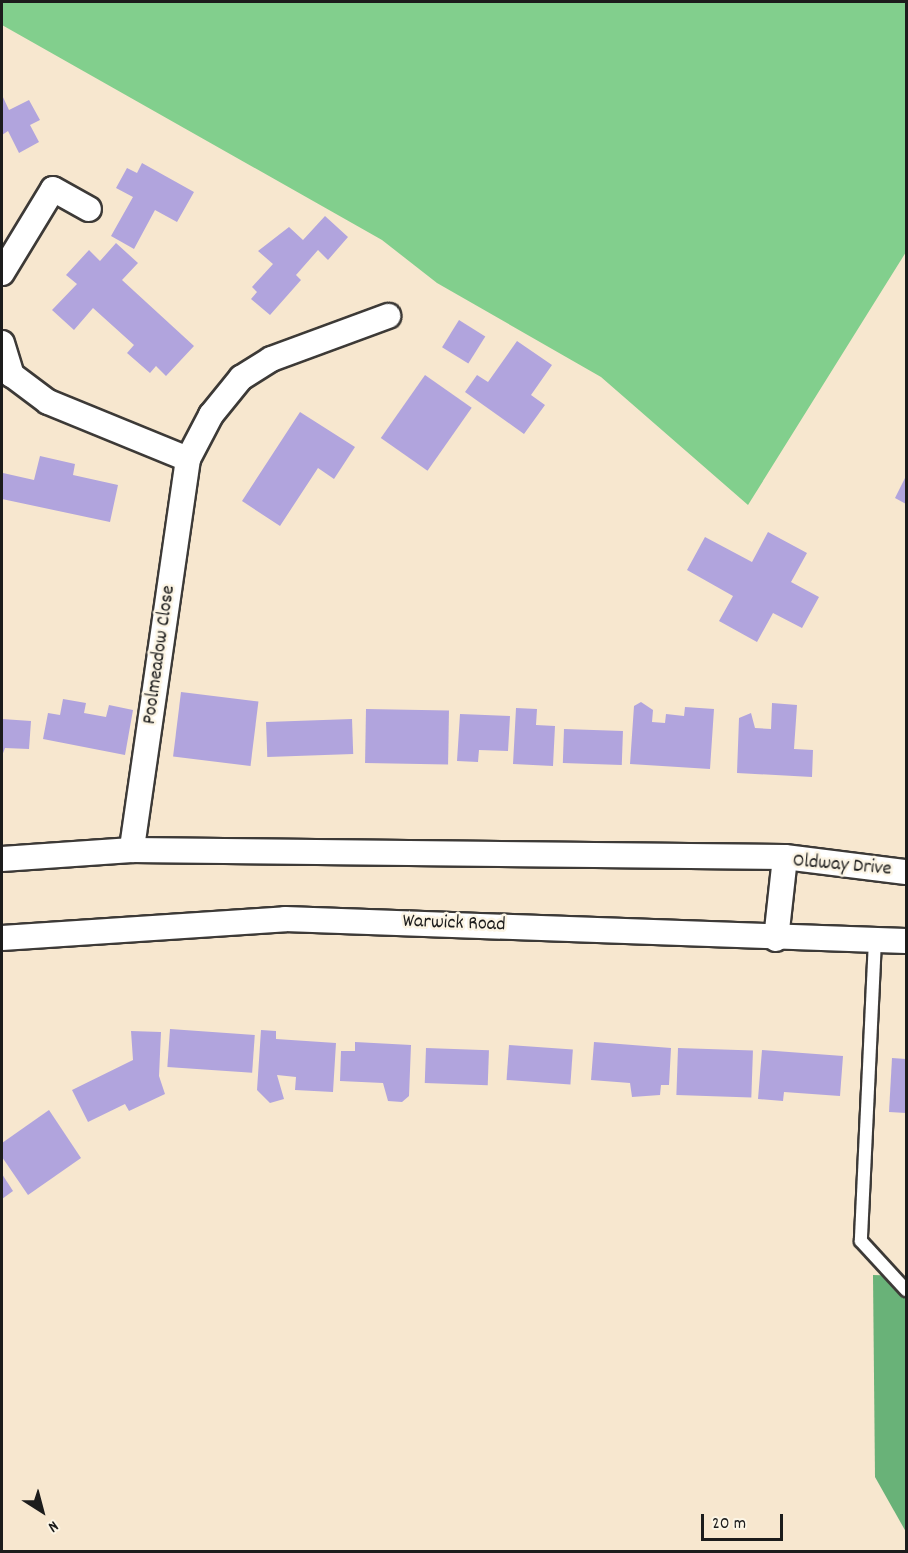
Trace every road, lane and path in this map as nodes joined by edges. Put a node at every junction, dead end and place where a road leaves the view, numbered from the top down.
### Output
1 (89, 209) dead end
2 (2, 273) edge
3 (388, 316) dead end
4 (2, 343) edge
5 (188, 459) junction
6 (132, 850) junction
7 (785, 857) junction
8 (2, 859) edge
9 (906, 872) edge
10 (2, 938) edge
11 (776, 939) junction
12 (875, 940) junction
13 (906, 940) edge
14 (906, 1290) edge

1 - 2 street
3 - 5 street, Poolmeadow Close
4 - 5 street
5 - 6 street, Poolmeadow Close
6 - 7 street
6 - 8 street
7 - 9 street, Oldway Drive
7 - 11 street, Oldway Drive
10 - 11 street, Warwick Road
11 - 12 street, Warwick Road
12 - 13 street, Warwick Road
12 - 14 lane

